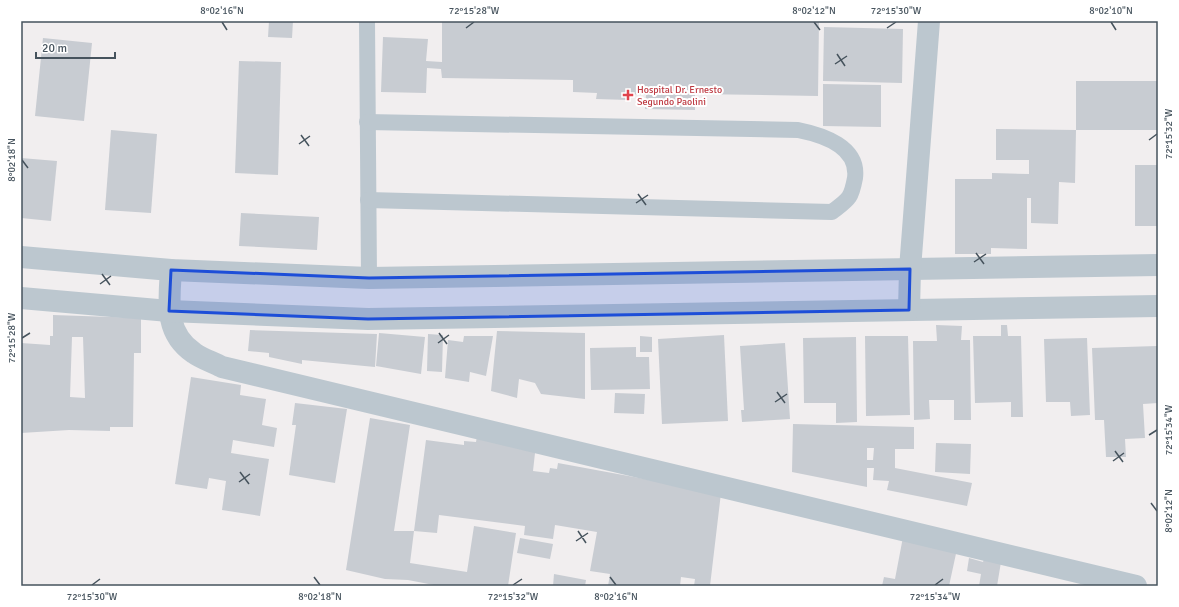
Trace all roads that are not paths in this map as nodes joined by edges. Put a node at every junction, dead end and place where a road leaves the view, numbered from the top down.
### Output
1 (367, 21) edge
2 (928, 21) edge
3 (368, 122) junction
4 (368, 200) junction
5 (21, 257) edge
6 (1158, 265) edge
7 (910, 269) junction
8 (171, 270) junction
9 (368, 278) junction
10 (21, 298) edge
11 (1158, 306) edge
12 (909, 310) junction
13 (169, 311) junction
14 (1136, 586) edge

1 - 3 lane
2 - 7 street
3 - 4 lane
3 - 4 lane
4 - 9 lane
5 - 8 street
6 - 7 street
7 - 9 street
7 - 12 street
8 - 9 street
8 - 13 street
10 - 13 street
11 - 12 street
12 - 13 street
13 - 14 street

